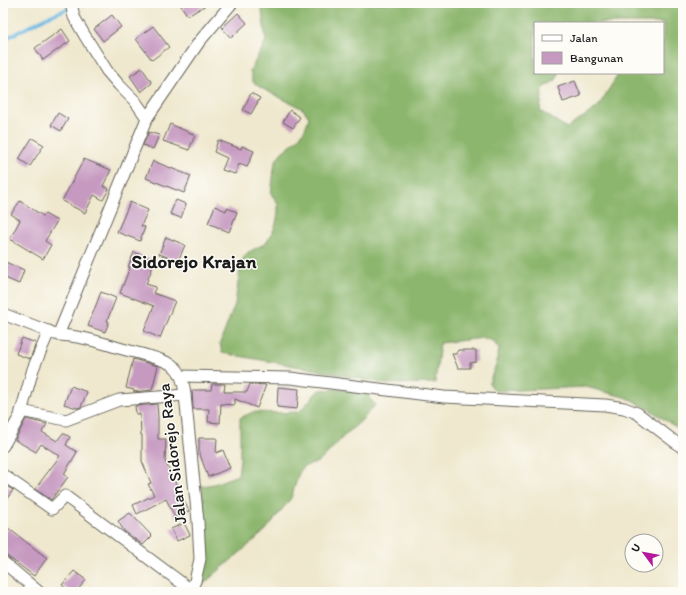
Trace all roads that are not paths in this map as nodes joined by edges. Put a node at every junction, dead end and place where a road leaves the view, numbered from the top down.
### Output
1 (71, 3) edge
2 (232, 3) edge
3 (146, 118) junction
4 (3, 314) edge
5 (58, 329) junction
6 (181, 376) junction
7 (185, 395) junction
8 (21, 411) junction
9 (3, 446) edge
10 (683, 448) edge
11 (3, 475) edge
12 (3, 562) edge
13 (191, 591) edge
14 (39, 592) edge

1 - 3 street
2 - 3 street
3 - 5 street
4 - 5 street, Jalan Sidorejo Raya
5 - 6 street, Jalan Sidorejo Raya
5 - 8 street
6 - 7 street, Jalan Sidorejo Raya
6 - 10 street
7 - 8 street
7 - 13 street, Jalan Sidorejo Raya
8 - 9 street
11 - 13 street
12 - 14 street

